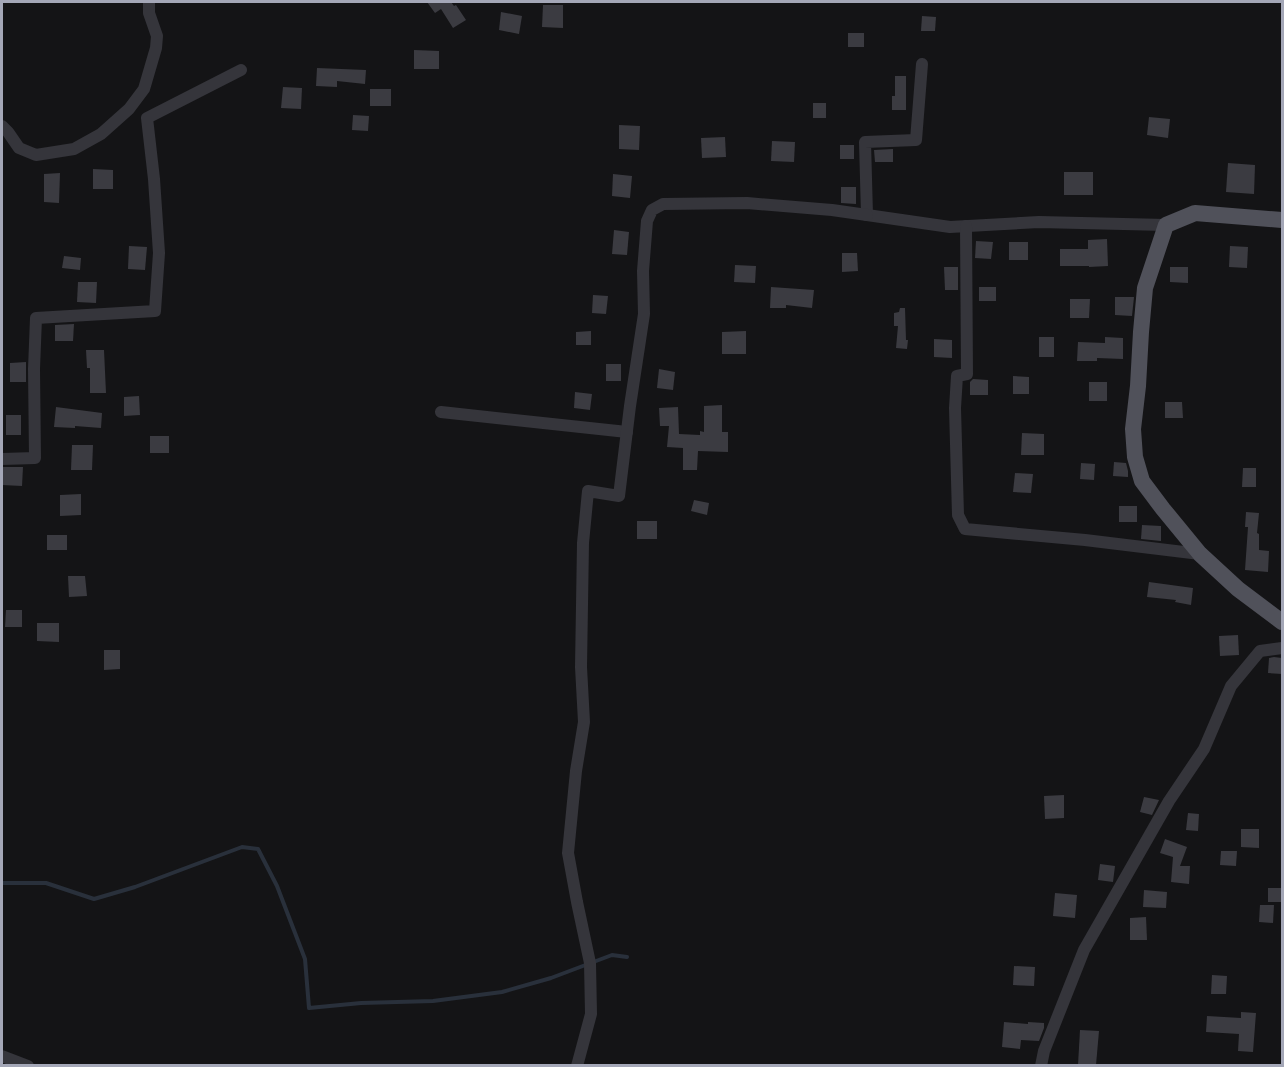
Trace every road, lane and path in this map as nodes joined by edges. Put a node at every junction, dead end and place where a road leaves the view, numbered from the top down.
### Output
1 (149, 2) edge
2 (922, 64) dead end
3 (242, 70) dead end
4 (2, 126) edge
5 (867, 215) junction
6 (1282, 220) edge
7 (1166, 225) junction
8 (966, 226) junction
9 (441, 412) dead end
10 (627, 432) junction
11 (2, 459) edge
12 (1200, 554) junction
13 (1282, 622) edge
14 (1282, 648) edge
15 (2, 1056) edge
16 (28, 1065) edge
17 (578, 1065) edge
18 (1041, 1065) edge

1 - 4 street
2 - 5 street
3 - 11 street
5 - 8 street
5 - 10 street
6 - 7 main road
7 - 8 street
7 - 12 main road
8 - 12 street
9 - 10 street
10 - 17 street
12 - 13 main road
14 - 18 street
15 - 16 street

